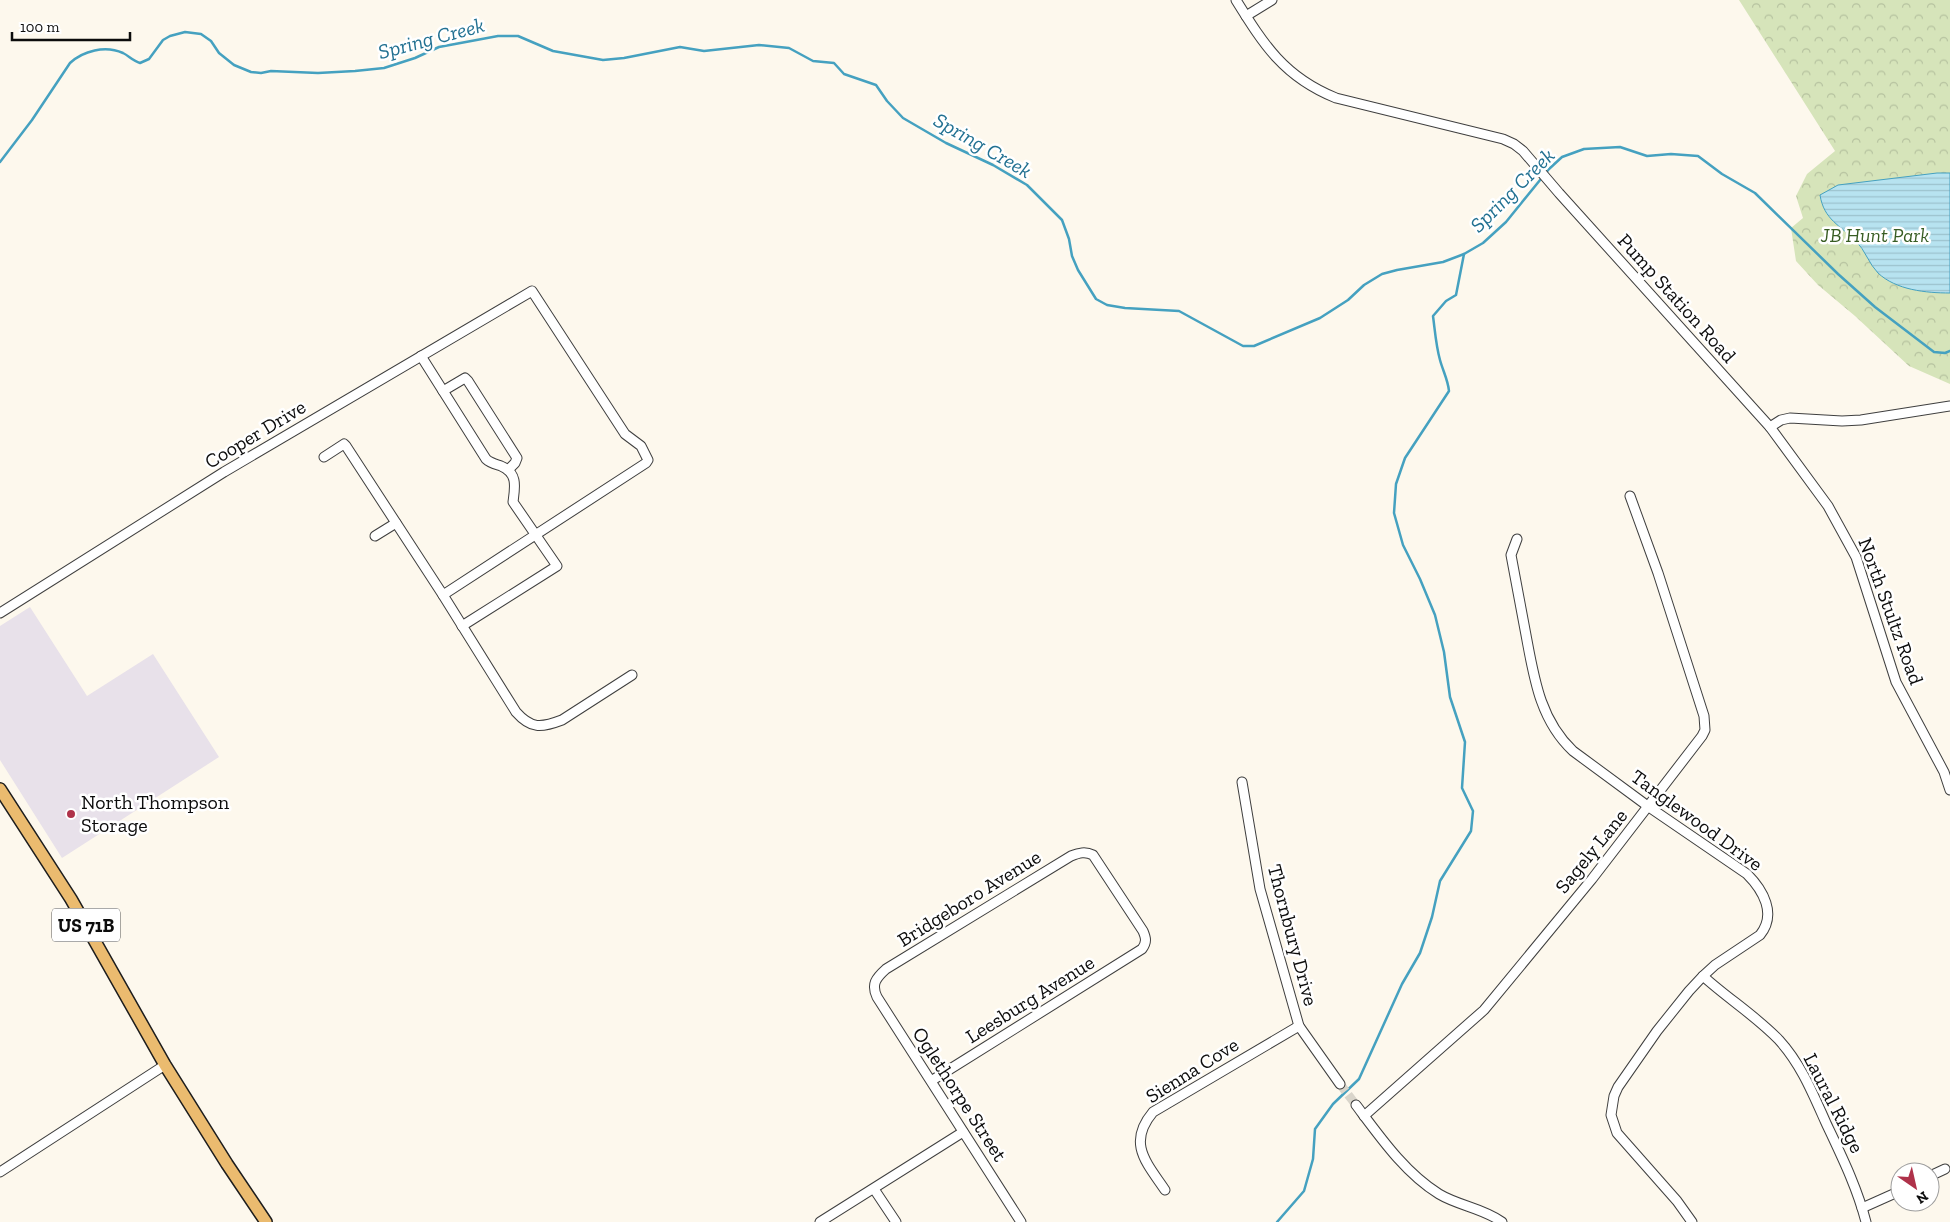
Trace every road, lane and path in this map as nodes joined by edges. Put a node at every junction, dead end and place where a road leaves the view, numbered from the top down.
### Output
1 (1236, 0) edge
2 (1272, 0) edge
3 (1246, 16) junction
4 (420, 356) junction
5 (443, 391) junction
6 (1950, 406) edge
7 (1770, 427) junction
8 (324, 457) dead end
9 (508, 470) junction
10 (1630, 496) dead end
11 (396, 523) junction
12 (536, 534) junction
13 (375, 536) dead end
14 (1517, 538) dead end
15 (442, 595) junction
16 (0, 613) edge
17 (462, 626) junction
18 (632, 675) dead end
19 (1242, 782) dead end
20 (0, 789) edge
21 (1950, 790) edge
22 (1649, 807) junction
23 (1146, 944) joint
24 (1703, 976) junction
25 (874, 983) joint
26 (1299, 1026) junction
27 (165, 1065) junction
28 (931, 1082) junction
29 (1340, 1084) tunnel mouth
30 (1356, 1105) tunnel mouth
31 (1364, 1116) junction
32 (963, 1132) junction
33 (1945, 1169) dead end
34 (1940, 1171) edge
35 (0, 1172) edge
36 (874, 1189) junction
37 (1165, 1190) dead end
38 (1890, 1195) edge
39 (1862, 1208) junction
40 (266, 1222) edge
41 (820, 1222) edge
42 (896, 1222) edge
43 (1021, 1222) edge
44 (1502, 1222) edge
45 (1692, 1222) edge
46 (1866, 1222) edge

1 - 3 street, Pump Station Road
2 - 3 street
3 - 7 street, Pump Station Road
4 - 5 street
4 - 12 street, Cooper Drive
4 - 16 street, Cooper Drive
5 - 9 street
5 - 9 street
6 - 7 street
7 - 21 street, North Stultz Road
8 - 11 street
9 - 12 street
10 - 22 street, Sagely Lane
11 - 13 street
11 - 15 street
12 - 15 street
12 - 17 street
14 - 22 street, Tanglewood Drive
15 - 17 street
17 - 18 street
19 - 26 street, Thornbury Drive
20 - 27 main road, US 71B
22 - 24 street, Tanglewood Drive
22 - 31 street, Sagely Lane
23 - 25 street, Bridgeboro Avenue
23 - 28 street, Leesburg Avenue
24 - 39 street, Laural Ridge
24 - 45 street, Tanglewood Drive
25 - 28 street, Oglethorpe Street
26 - 29 street, Thornbury Drive
26 - 37 street, Sienna Cove
27 - 35 street
27 - 40 main road, US 71B
28 - 32 street, Oglethorpe Street
30 - 31 street
31 - 44 street
32 - 36 street
32 - 43 street, Oglethorpe Street
33 - 34 street
36 - 41 street
36 - 42 street
38 - 39 street
39 - 46 street, Laural Ridge

